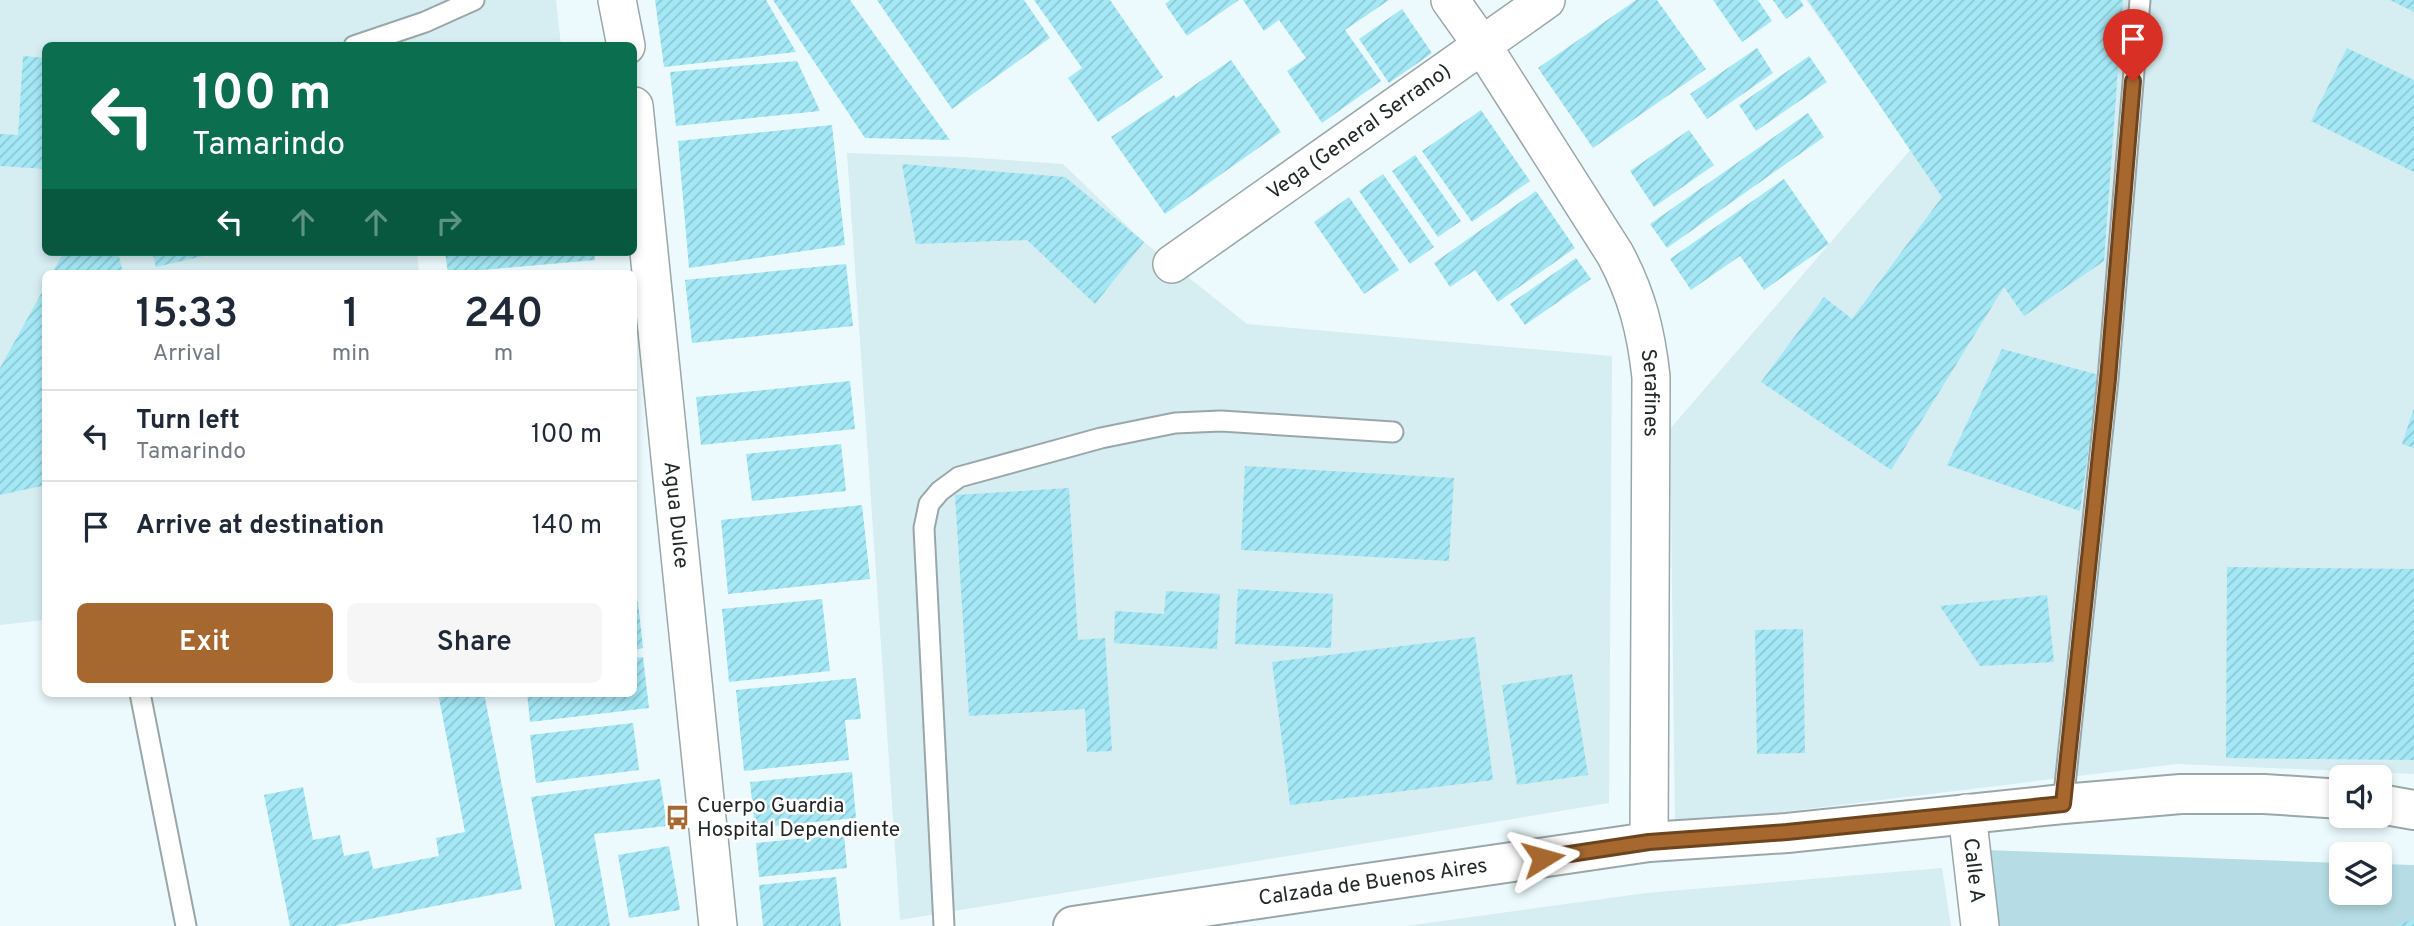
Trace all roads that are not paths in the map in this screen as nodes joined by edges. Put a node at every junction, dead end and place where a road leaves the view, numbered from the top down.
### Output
1 (474, 0) edge
2 (617, 0) edge
3 (1450, 0) edge
4 (1546, 0) edge
5 (2140, 0) edge
6 (366, 42) edge
7 (625, 42) edge
8 (1482, 45) junction
9 (637, 135) edge
10 (1172, 264) dead end
11 (1393, 432) dead end
12 (142, 697) edge
13 (2329, 798) edge
14 (2063, 804) junction
15 (2392, 806) edge
16 (2414, 810) edge
17 (1967, 813) junction
18 (1649, 842) junction
19 (186, 926) edge
20 (718, 926) edge
21 (944, 926) edge
22 (1073, 926) edge
23 (1980, 926) edge

1 - 6 lane
2 - 7 street
3 - 8 street, Serafines
4 - 8 street, Vega (General Serrano)
5 - 14 lane
8 - 10 street, Vega (General Serrano)
8 - 18 street, Serafines
9 - 20 street, Agua Dulce
11 - 21 lane
12 - 19 lane
13 - 14 street, Calzada de Buenos Aires
14 - 17 street, Calzada de Buenos Aires
15 - 16 street
17 - 18 street, Calzada de Buenos Aires
17 - 23 street, Calle A
18 - 22 street, Calzada de Buenos Aires

